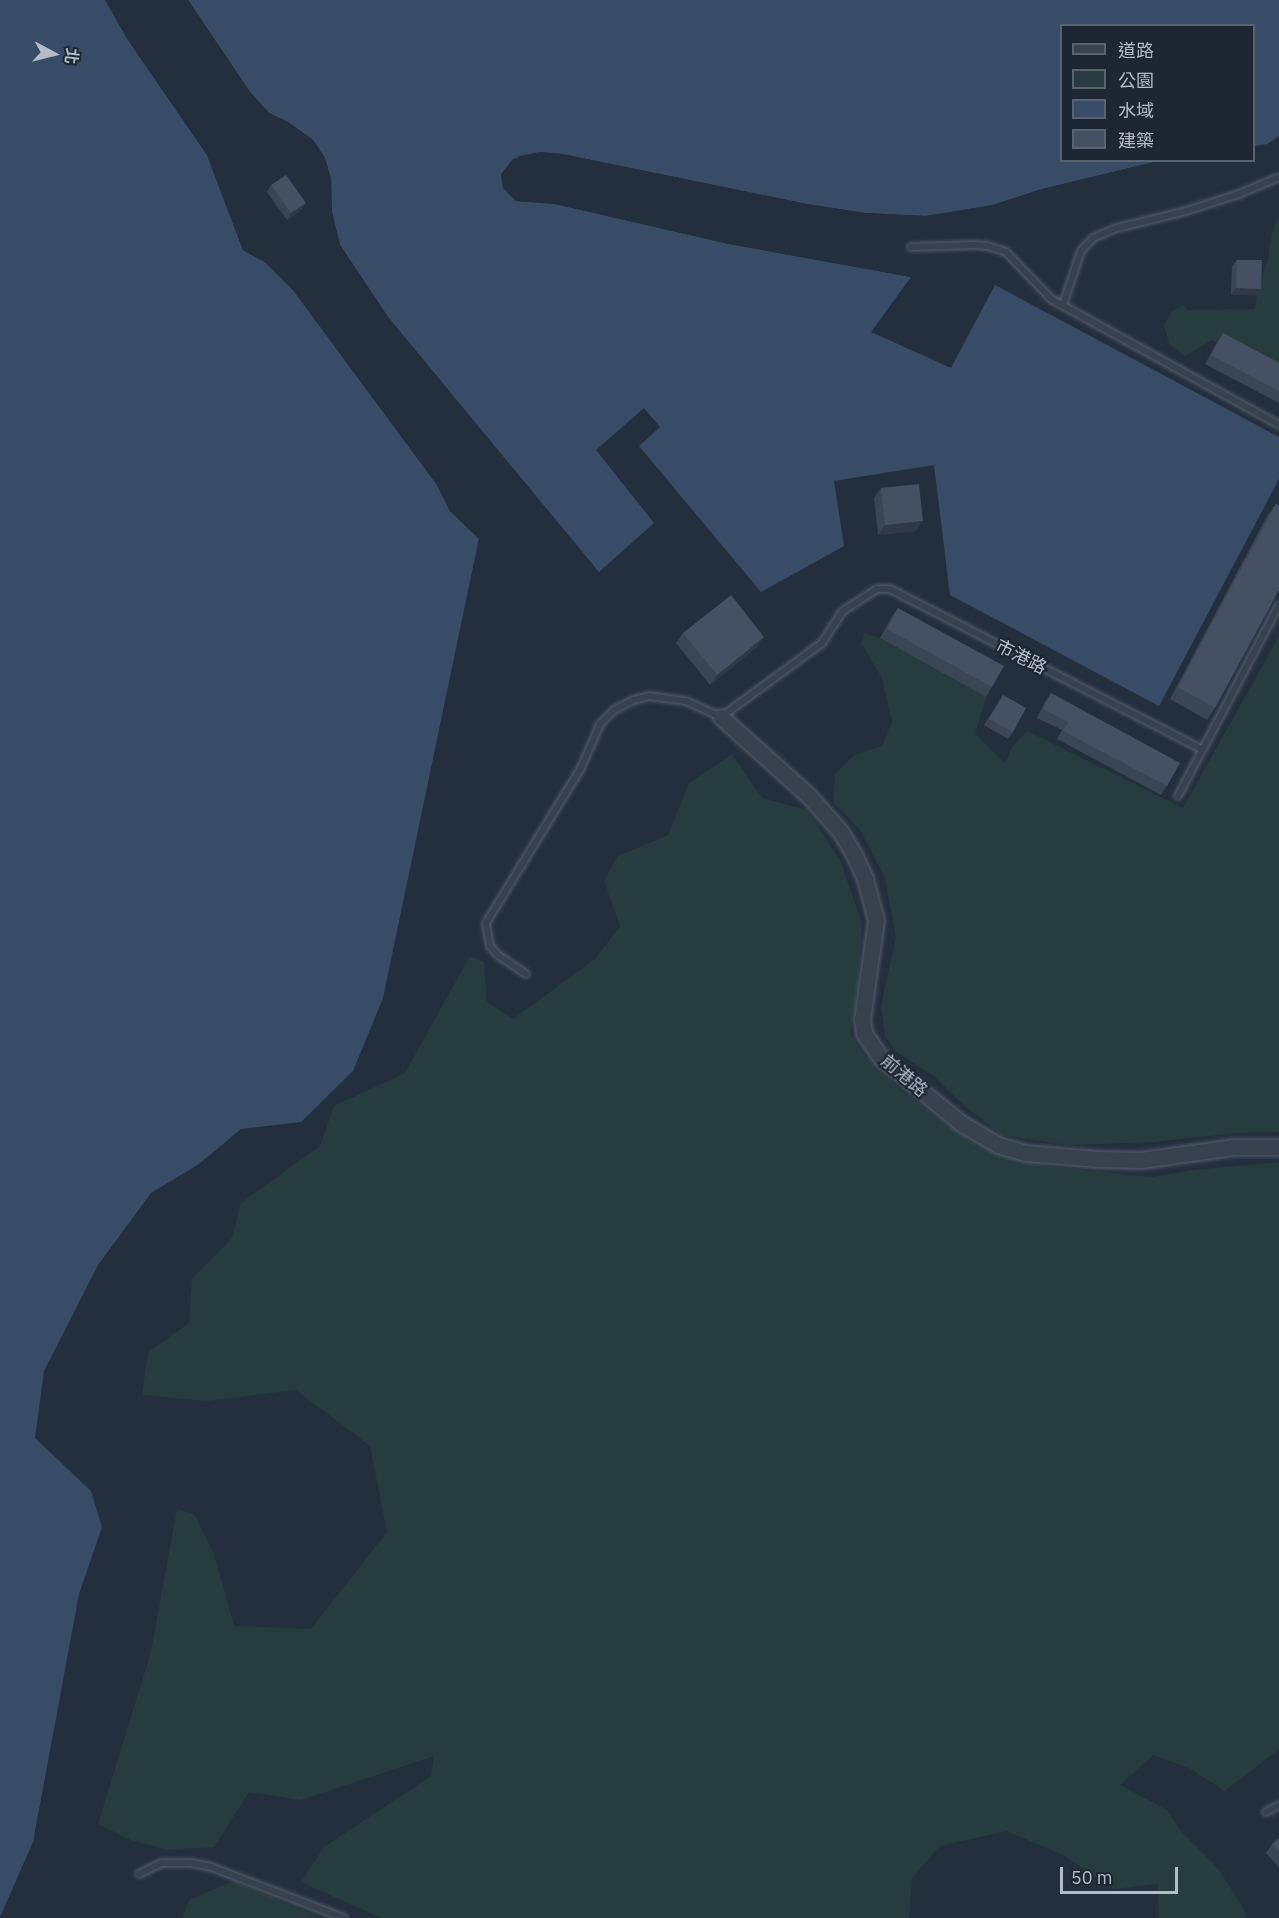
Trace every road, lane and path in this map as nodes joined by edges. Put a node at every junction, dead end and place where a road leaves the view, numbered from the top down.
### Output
1 (1279, 177) edge
2 (911, 247) dead end
3 (1063, 305) junction
4 (1279, 425) edge
5 (1279, 605) edge
6 (721, 717) junction
7 (1202, 749) junction
8 (1178, 796) dead end
9 (526, 974) dead end
10 (1279, 1147) edge
11 (1279, 1804) edge
12 (1266, 1812) dead end
13 (139, 1874) dead end
14 (344, 1918) edge

1 - 3 lane
2 - 3 lane
3 - 4 lane
5 - 7 lane
6 - 7 lane, 市港路
6 - 9 lane
6 - 10 street, 前港路
7 - 8 lane
11 - 12 lane
13 - 14 lane

